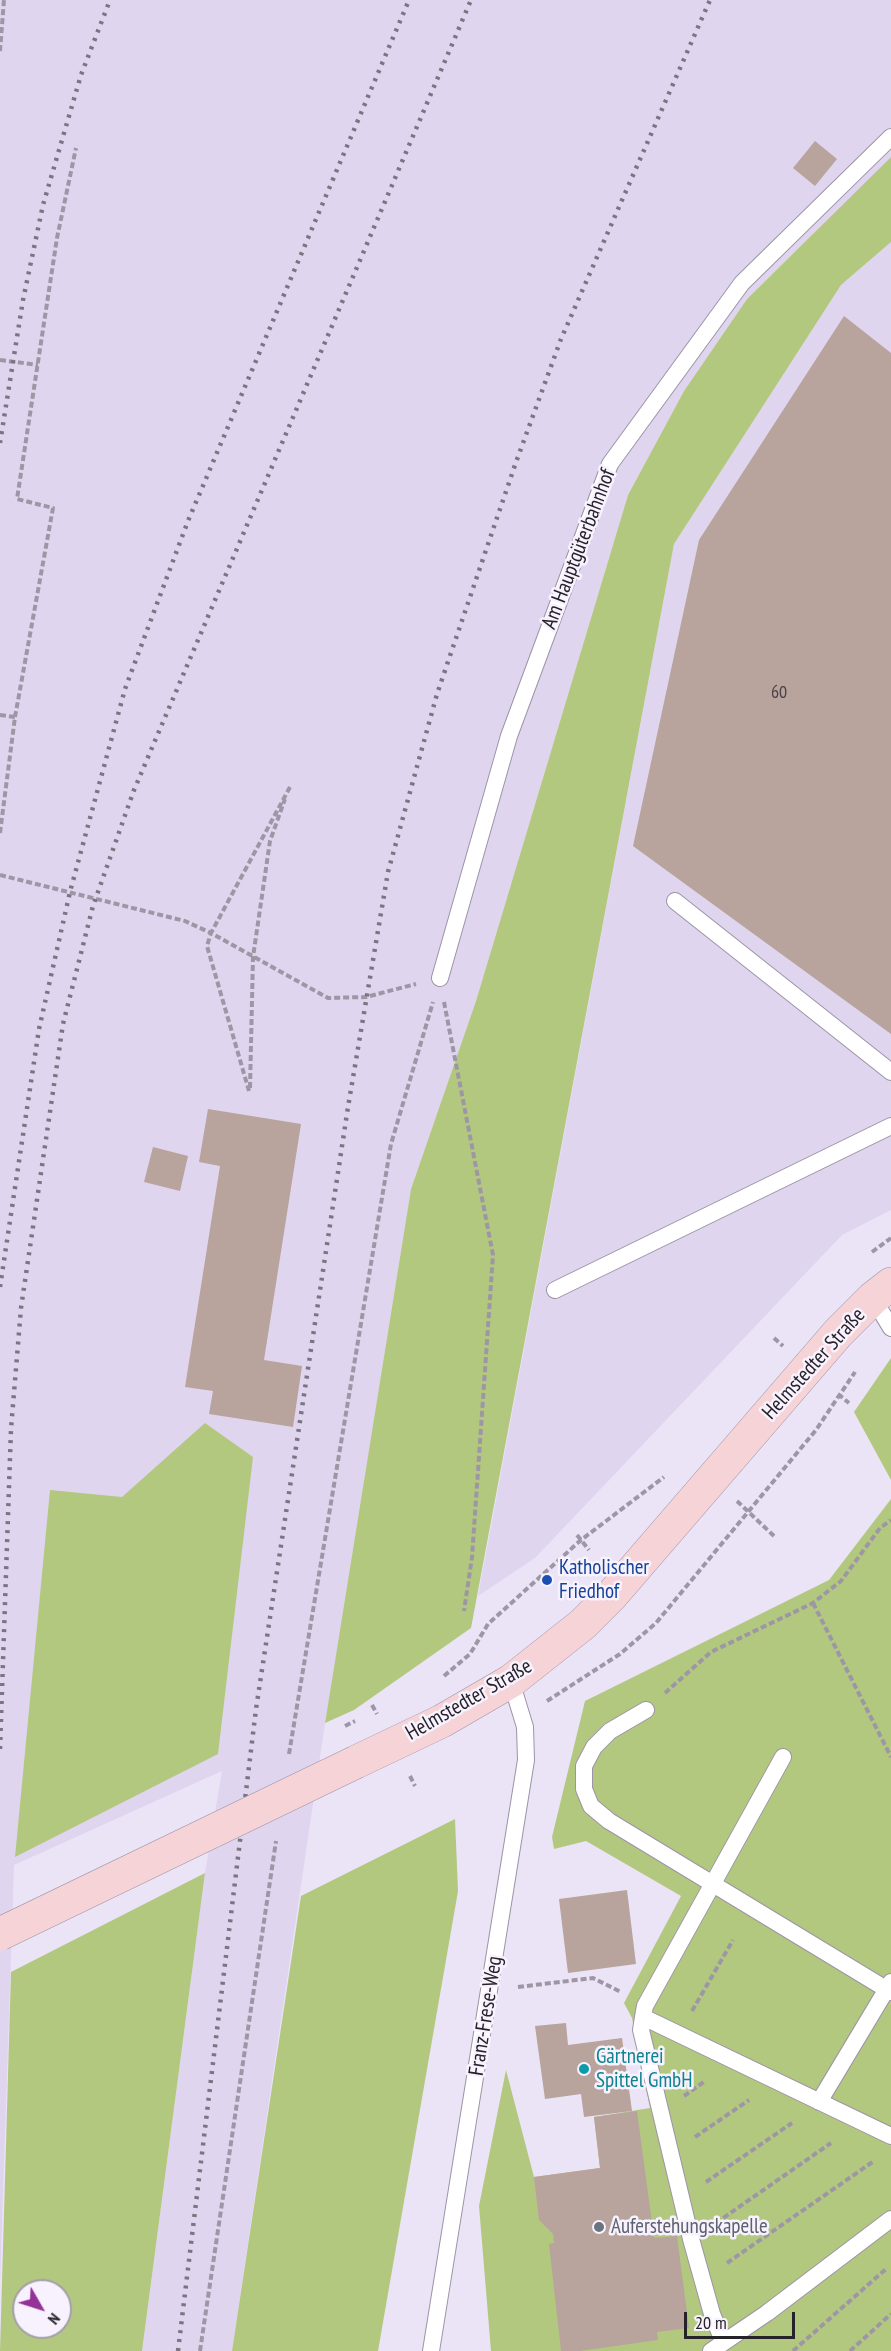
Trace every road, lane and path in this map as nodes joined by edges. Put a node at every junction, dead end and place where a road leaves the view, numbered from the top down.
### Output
1 (4, 0) edge
2 (0, 51) edge
3 (891, 137) edge
4 (76, 148) dead end
5 (0, 360) edge
6 (38, 365) junction
7 (0, 715) edge
8 (15, 717) junction
9 (0, 833) edge
10 (0, 875) edge
11 (675, 901) dead end
12 (211, 933) junction
13 (253, 957) junction
14 (440, 978) junction
15 (891, 1072) edge
16 (891, 1126) edge
17 (891, 1238) edge
18 (866, 1258) dead end
19 (555, 1290) dead end
20 (882, 1291) edge
21 (891, 1329) edge
22 (788, 1335) dead end
23 (773, 1353) dead end
24 (859, 1366) dead end
25 (670, 1472) dead end
26 (736, 1501) dead end
27 (748, 1511) junction
28 (891, 1520) edge
29 (577, 1535) dead end
30 (775, 1537) dead end
31 (581, 1540) junction
32 (589, 1550) dead end
33 (813, 1603) junction
34 (464, 1611) dead end
35 (443, 1677) dead end
36 (510, 1681) junction
37 (386, 1708) dead end
38 (646, 1710) joint
39 (522, 1717) junction
40 (355, 1722) dead end
41 (783, 1757) dead end
42 (891, 1757) edge
43 (288, 1761) dead end
44 (277, 1832) dead end
45 (714, 1884) junction
46 (0, 1934) edge
47 (733, 1940) dead end
48 (890, 1988) edge
49 (490, 1990) junction
50 (644, 2012) junction
51 (679, 2035) junction
52 (749, 2100) dead end
53 (819, 2102) junction
54 (792, 2123) dead end
55 (891, 2136) edge
56 (831, 2143) dead end
57 (671, 2154) junction
58 (874, 2161) dead end
59 (681, 2198) junction
60 (891, 2220) edge
61 (691, 2239) junction
62 (885, 2269) dead end
63 (703, 2280) junction
64 (891, 2314) edge
65 (717, 2346) edge
66 (200, 2351) edge
67 (430, 2351) edge
68 (793, 2351) edge
69 (849, 2351) edge

1 - 2 path
3 - 14 lane, Am Hauptgüterbahnhof
4 - 6 path
5 - 6 path
6 - 8 path
7 - 8 path
8 - 9 path
10 - 12 path
11 - 15 lane
12 - 13 path
12 - 13 path
12 - 13 path
13 - 14 path
14 - 34 path
14 - 43 path
16 - 19 lane
17 - 18 path
20 - 21 lane
20 - 36 main road, Helmstedter Straße
22 - 23 path
24 - 27 path
25 - 31 path
26 - 27 path
27 - 30 path
27 - 39 path
28 - 33 path
29 - 31 path
31 - 32 path
31 - 35 path
33 - 38 path
33 - 42 path
36 - 39 lane, Franz-Frese-Weg
36 - 46 main road, Helmstedter Straße, bridge
37 - 40 path
38 - 45 lane
39 - 49 lane, Franz-Frese-Weg
41 - 45 lane
44 - 66 path
45 - 48 lane
45 - 50 lane
47 - 51 path
48 - 53 lane
49 - 50 path
49 - 67 lane, Franz-Frese-Weg
50 - 51 lane
50 - 57 lane
51 - 53 lane
52 - 57 path
53 - 55 lane
54 - 59 path
56 - 61 path
57 - 59 lane
58 - 63 path
59 - 61 lane
60 - 65 lane
61 - 63 lane
62 - 68 path
63 - 65 lane
64 - 69 path

